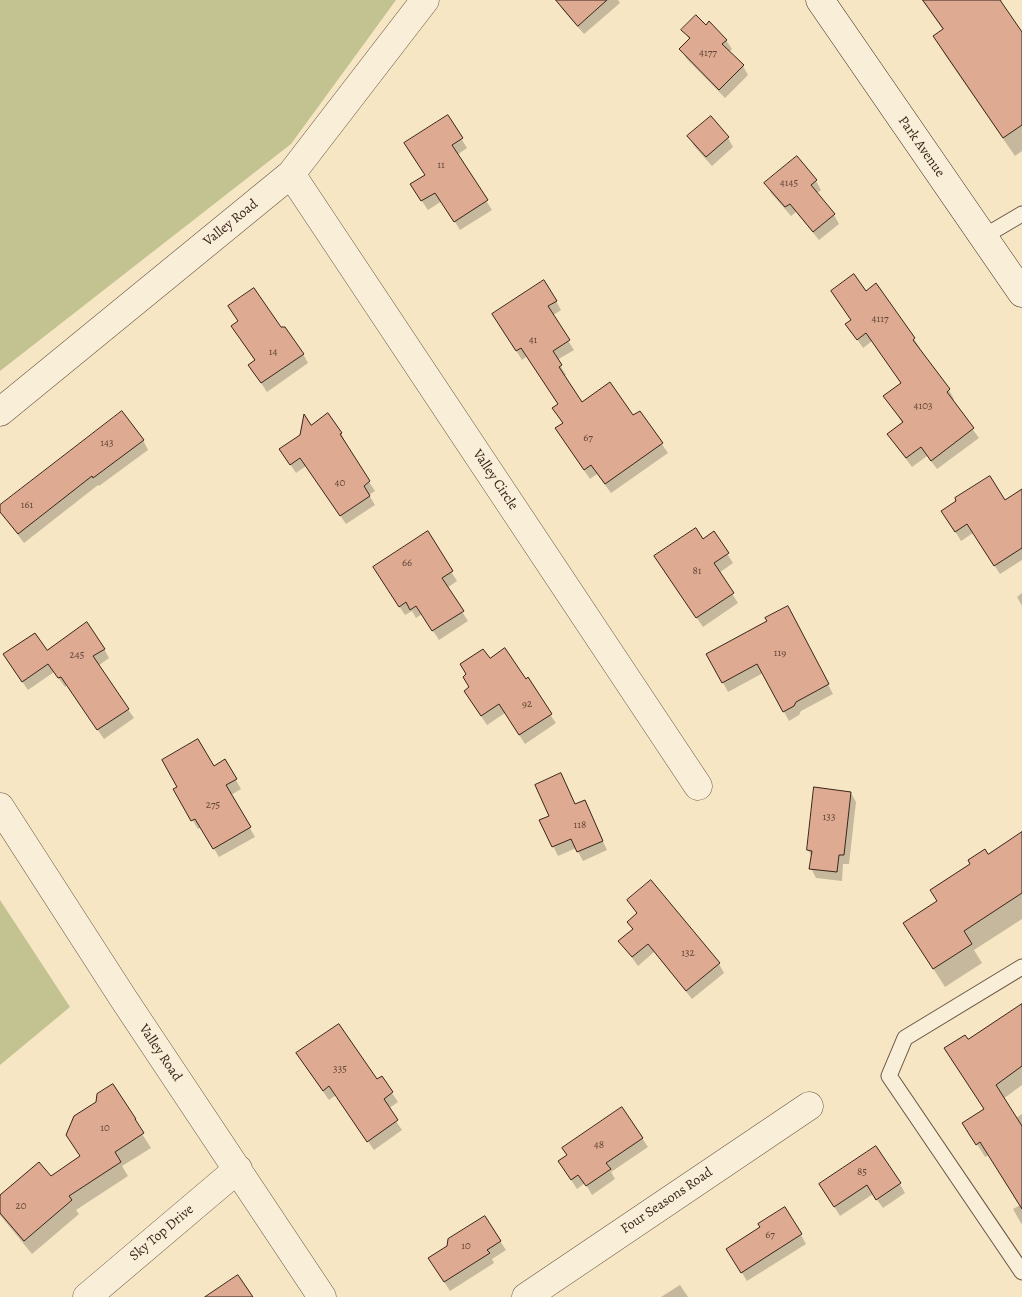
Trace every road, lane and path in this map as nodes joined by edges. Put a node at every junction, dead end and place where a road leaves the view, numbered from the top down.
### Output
1 (425, 0) edge
2 (820, 0) edge
3 (292, 174) junction
4 (1022, 214) edge
5 (983, 237) junction
6 (1022, 293) edge
7 (0, 412) edge
8 (698, 786) dead end
9 (0, 807) edge
10 (1022, 967) edge
11 (809, 1106) dead end
12 (238, 1169) junction
13 (1022, 1272) edge
14 (87, 1297) edge
15 (322, 1297) edge
16 (526, 1297) edge

1 - 3 street, Valley Road
2 - 5 street, Park Avenue
3 - 7 street, Valley Road
3 - 8 street, Valley Circle
4 - 5 lane
5 - 6 street, Park Avenue
9 - 12 street, Valley Road
10 - 13 lane
11 - 16 street, Four Seasons Road
12 - 14 street, Sky Top Drive
12 - 15 street, Valley Road

